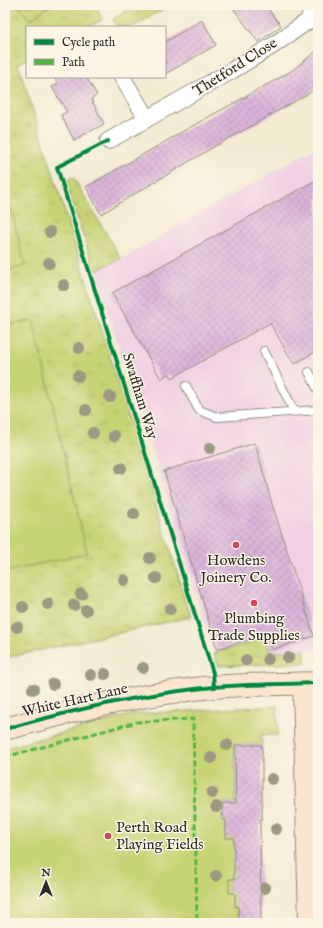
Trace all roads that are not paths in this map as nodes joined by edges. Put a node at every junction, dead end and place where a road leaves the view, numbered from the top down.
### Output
1 (312, 13) edge
2 (123, 78) edge
3 (147, 119) junction
4 (108, 141) dead end
5 (264, 351) dead end
6 (309, 372) dead end
7 (186, 386) dead end
8 (318, 390) edge
9 (318, 410) edge
10 (294, 411) junction
11 (311, 683) edge
12 (5, 729) edge
13 (310, 923) edge

1 - 3 street, Thetford Close
2 - 3 street
3 - 4 street, Thetford Close
5 - 10 lane
6 - 8 lane
7 - 10 lane
9 - 10 lane
11 - 12 street, White Hart Lane
11 - 13 street

